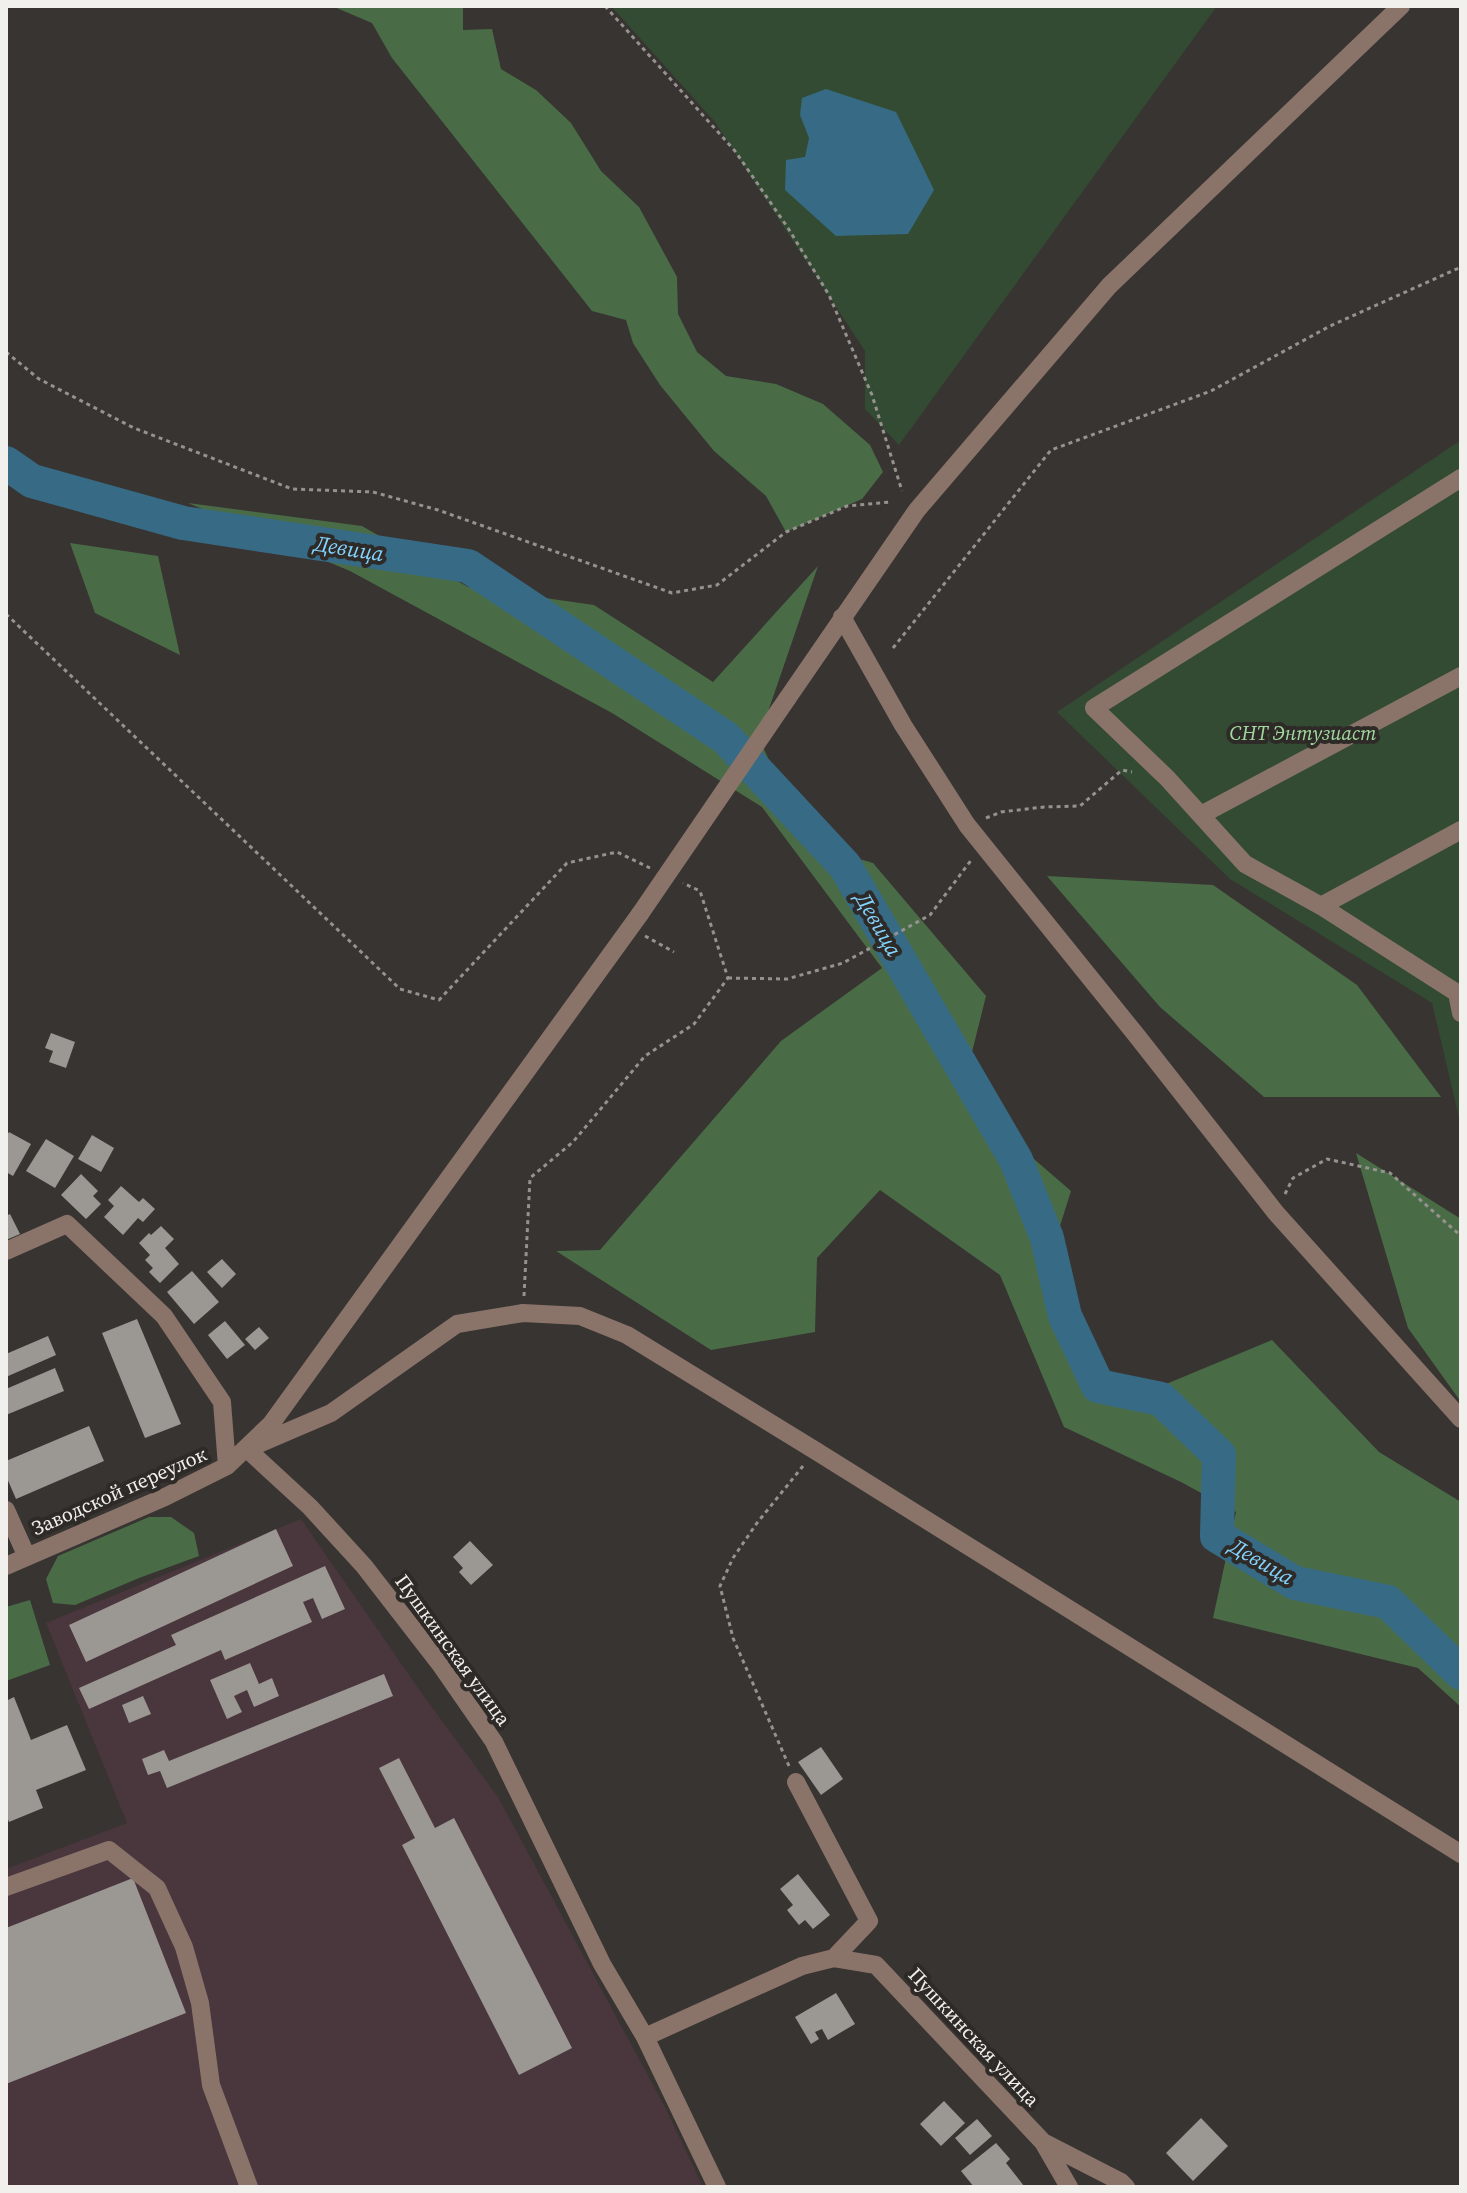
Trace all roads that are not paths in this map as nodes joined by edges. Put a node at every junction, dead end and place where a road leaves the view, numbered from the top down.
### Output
1 (1401, 6) edge
2 (1461, 478) edge
3 (842, 617) junction
4 (1461, 676) edge
5 (1201, 815) junction
6 (1461, 830) edge
7 (1321, 906) junction
8 (1459, 992) edge
9 (1461, 1013) edge
10 (6, 1251) edge
11 (1461, 1419) edge
12 (247, 1449) junction
13 (227, 1466) junction
14 (6, 1510) edge
15 (27, 1557) junction
16 (6, 1566) edge
17 (796, 1782) road end
18 (1461, 1854) edge
19 (6, 1887) edge
20 (834, 1958) junction
21 (645, 2037) junction
22 (1043, 2142) junction
23 (249, 2187) edge
24 (717, 2187) edge
25 (1069, 2187) edge
26 (1126, 2187) edge

1 - 3 street
2 - 5 street
3 - 11 street
3 - 12 street, bridge
4 - 5 street
5 - 7 street
6 - 7 street
7 - 8 street
8 - 9 street
10 - 13 street
12 - 13 street, Заводской переулок
12 - 18 street
12 - 21 street, Пушкинская улица
13 - 15 street, Заводской переулок
14 - 15 street
15 - 16 street, Заводской переулок
17 - 20 street
19 - 23 street
20 - 21 street, Пушкинская улица
20 - 22 street, Пушкинская улица
21 - 24 street, Пушкинская улица
22 - 25 street, Пушкинская улица
22 - 26 street

